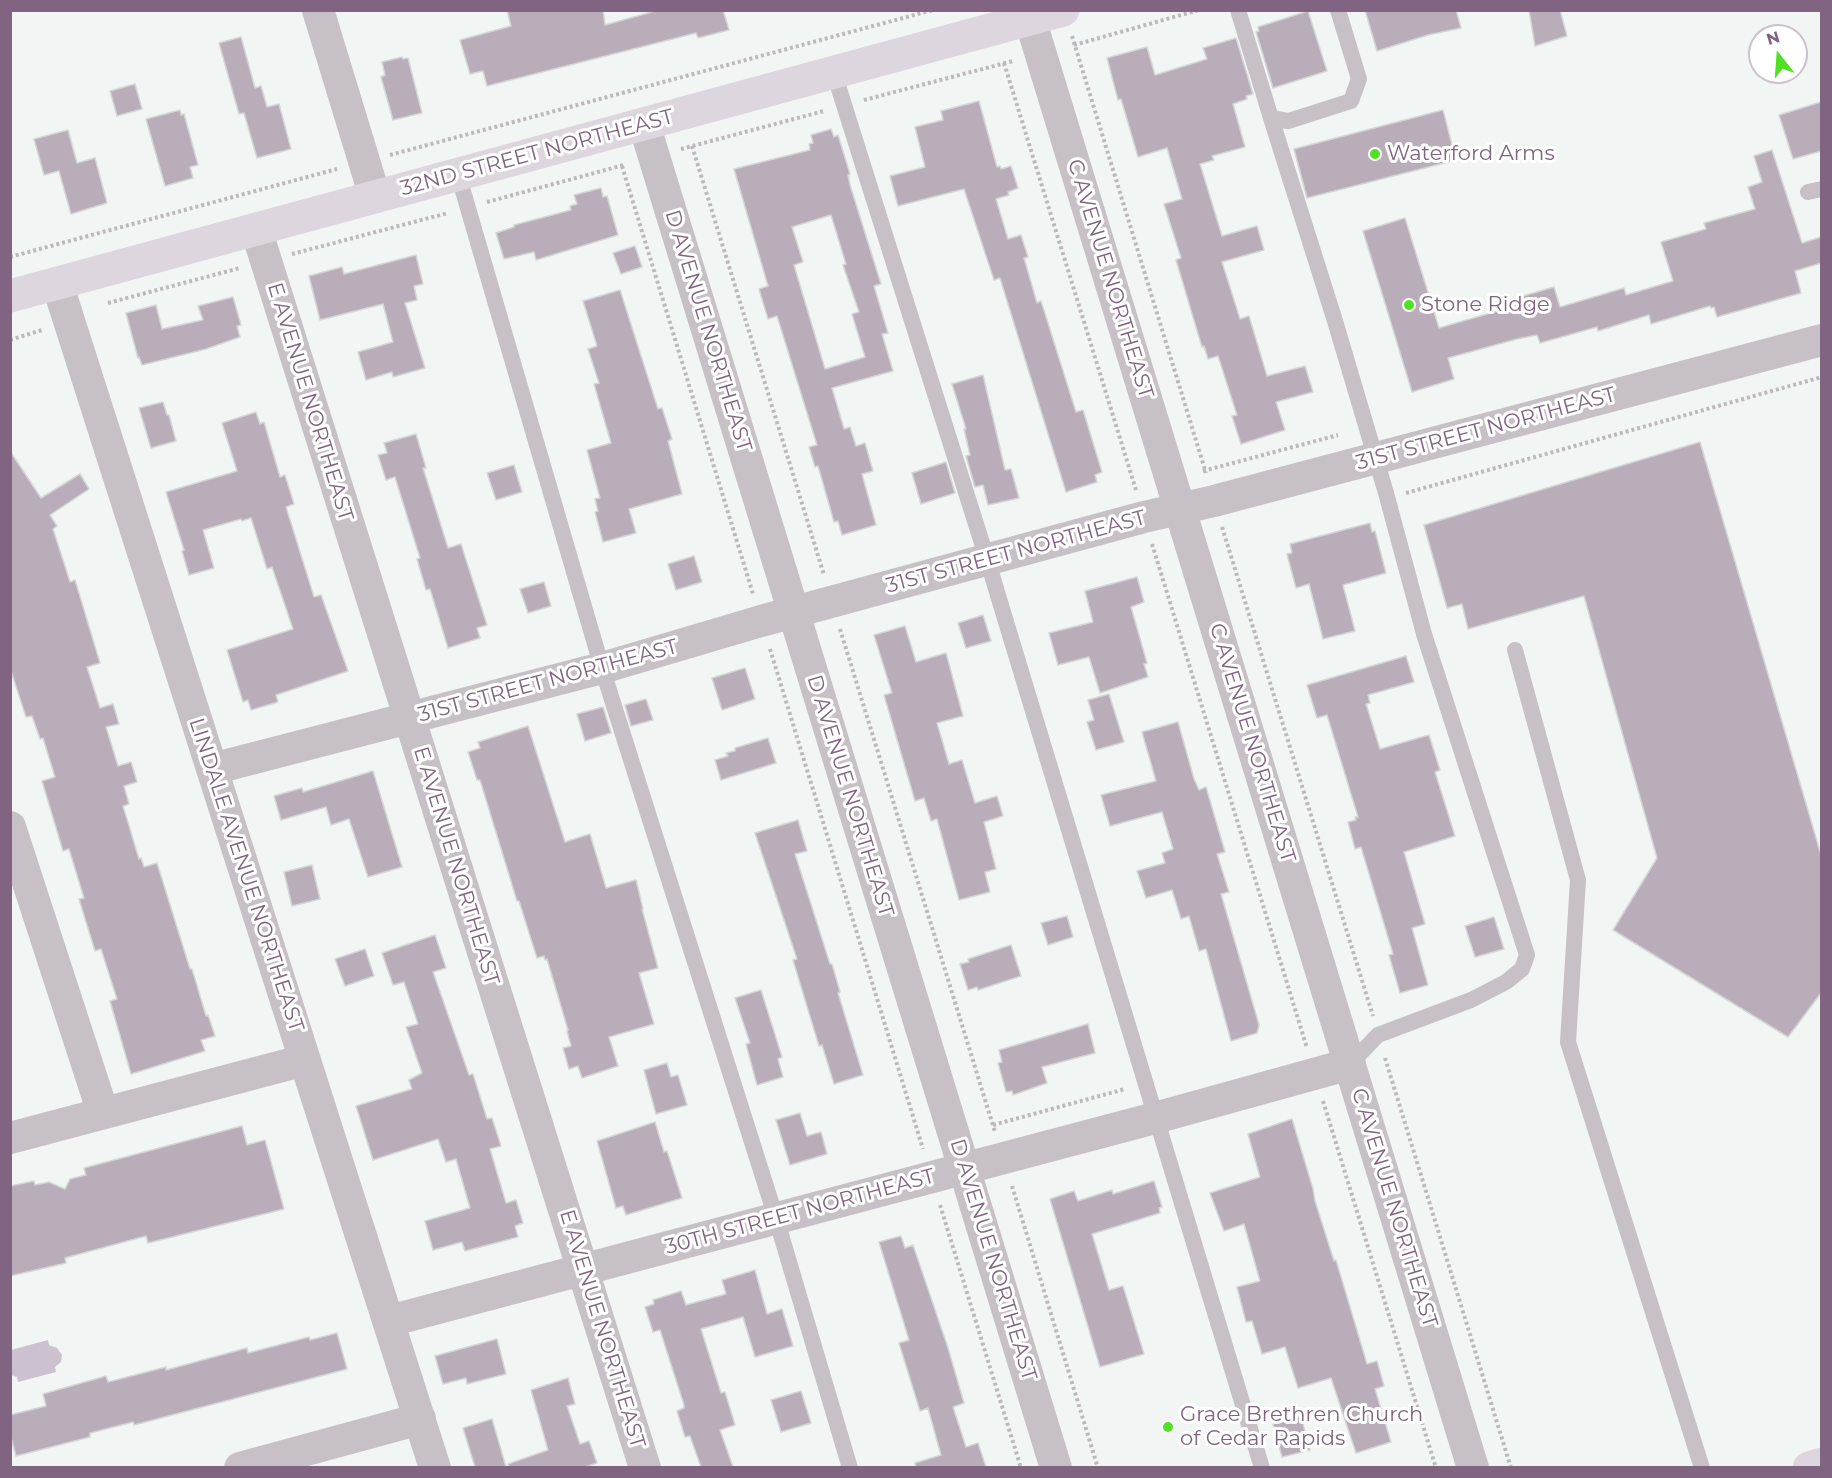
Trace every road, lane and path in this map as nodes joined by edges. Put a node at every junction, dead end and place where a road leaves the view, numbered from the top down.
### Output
1 (318, 10) edge
2 (933, 10) edge
3 (1199, 10) edge
4 (1238, 10) edge
5 (1338, 10) edge
6 (1030, 19) junction
7 (1067, 23) edge
8 (1075, 45) junction
9 (1068, 46) dead end
10 (1004, 63) dead end
11 (834, 72) junction
12 (1271, 118) junction
13 (644, 124) junction
14 (692, 146) dead end
15 (384, 157) dead end
16 (622, 166) dead end
17 (344, 167) dead end
18 (458, 174) junction
19 (375, 197) junction
20 (256, 229) junction
21 (10, 257) edge
22 (244, 267) dead end
23 (57, 283) junction
24 (10, 296) edge
25 (102, 304) dead end
26 (47, 323) dead end
27 (10, 340) edge
28 (1821, 340) edge
29 (1821, 377) edge
30 (1339, 435) dead end
31 (1375, 459) junction
32 (1205, 470) junction
33 (1197, 472) dead end
34 (1207, 476) dead end
35 (1398, 495) dead end
36 (1139, 500) dead end
37 (1181, 509) junction
38 (1220, 518) dead end
39 (1151, 540) dead end
40 (987, 559) junction
41 (827, 584) dead end
42 (755, 603) dead end
43 (794, 612) junction
44 (836, 619) dead end
45 (770, 647) dead end
46 (1515, 650) dead end
47 (602, 668) junction
48 (410, 719) junction
49 (212, 769) junction
50 (10, 827) edge
51 (1378, 1035) junction
52 (1309, 1057) dead end
53 (305, 1060) junction
54 (1350, 1064) junction
55 (1145, 1084) junction
56 (1323, 1101) dead end
57 (104, 1113) junction
58 (1155, 1118) junction
59 (993, 1125) junction
60 (10, 1138) edge
61 (997, 1138) dead end
62 (926, 1157) dead end
63 (964, 1168) junction
64 (1012, 1185) dead end
65 (940, 1204) dead end
66 (776, 1218) junction
67 (583, 1269) junction
68 (388, 1321) junction
69 (420, 1419) junction
70 (1821, 1464) edge
71 (240, 1467) edge
72 (435, 1467) edge
73 (645, 1467) edge
74 (850, 1467) edge
75 (1021, 1467) edge
76 (1056, 1467) edge
77 (1098, 1467) edge
78 (1262, 1467) edge
79 (1436, 1467) edge
80 (1473, 1467) edge
81 (1511, 1467) edge
82 (1702, 1467) edge
83 (1809, 1467) edge

1 - 19 street
2 - 15 path
3 - 8 path
4 - 12 lane
5 - 12 lane
6 - 7 main road, 32ND STREET NORTHEAST
6 - 11 main road, 32ND STREET NORTHEAST
6 - 37 street, C AVENUE NORTHEAST
7 - 8 path
8 - 9 path
8 - 32 path
10 - 36 path
11 - 13 main road, 32ND STREET NORTHEAST
11 - 40 lane
12 - 31 lane
13 - 18 main road, 32ND STREET NORTHEAST
13 - 43 street, D AVENUE NORTHEAST
14 - 41 path
16 - 42 path
17 - 21 path
18 - 19 main road, 32ND STREET NORTHEAST
18 - 47 lane
19 - 20 main road, 32ND STREET NORTHEAST
20 - 23 main road, 32ND STREET NORTHEAST
20 - 48 street, E AVENUE NORTHEAST
22 - 25 path
23 - 24 main road, 32ND STREET NORTHEAST
23 - 49 street, LINDALE AVENUE NORTHEAST
26 - 27 path
28 - 31 street, 31ST STREET NORTHEAST
29 - 35 path
30 - 32 path
31 - 37 street, 31ST STREET NORTHEAST
31 - 51 lane
32 - 33 path
32 - 34 path
37 - 40 street, 31ST STREET NORTHEAST
37 - 54 street, C AVENUE NORTHEAST
38 - 51 path
39 - 52 path
40 - 43 street, 31ST STREET NORTHEAST
40 - 55 lane
43 - 47 street, 31ST STREET NORTHEAST
43 - 63 street, D AVENUE NORTHEAST
44 - 59 path
45 - 62 path
46 - 82 lane
47 - 48 street, 31ST STREET NORTHEAST
47 - 66 lane
48 - 49 street, 31ST STREET NORTHEAST
48 - 67 street, E AVENUE NORTHEAST
49 - 53 street, LINDALE AVENUE NORTHEAST
50 - 57 street
51 - 54 lane
51 - 81 path
53 - 57 street
53 - 68 street, LINDALE AVENUE NORTHEAST
54 - 58 street, 30TH STREET NORTHEAST
54 - 80 street, C AVENUE NORTHEAST
55 - 58 lane
55 - 59 path
56 - 79 path
57 - 60 street
58 - 63 street, 30TH STREET NORTHEAST
58 - 78 lane
59 - 61 path
63 - 66 street, 30TH STREET NORTHEAST
63 - 76 street, D AVENUE NORTHEAST
64 - 77 path
65 - 75 path
66 - 67 street, 30TH STREET NORTHEAST
66 - 74 lane
67 - 68 street, 30TH STREET NORTHEAST
67 - 73 street, E AVENUE NORTHEAST
68 - 69 street, LINDALE AVENUE NORTHEAST
69 - 71 street
69 - 72 street, LINDALE AVENUE NORTHEAST
70 - 83 main road

